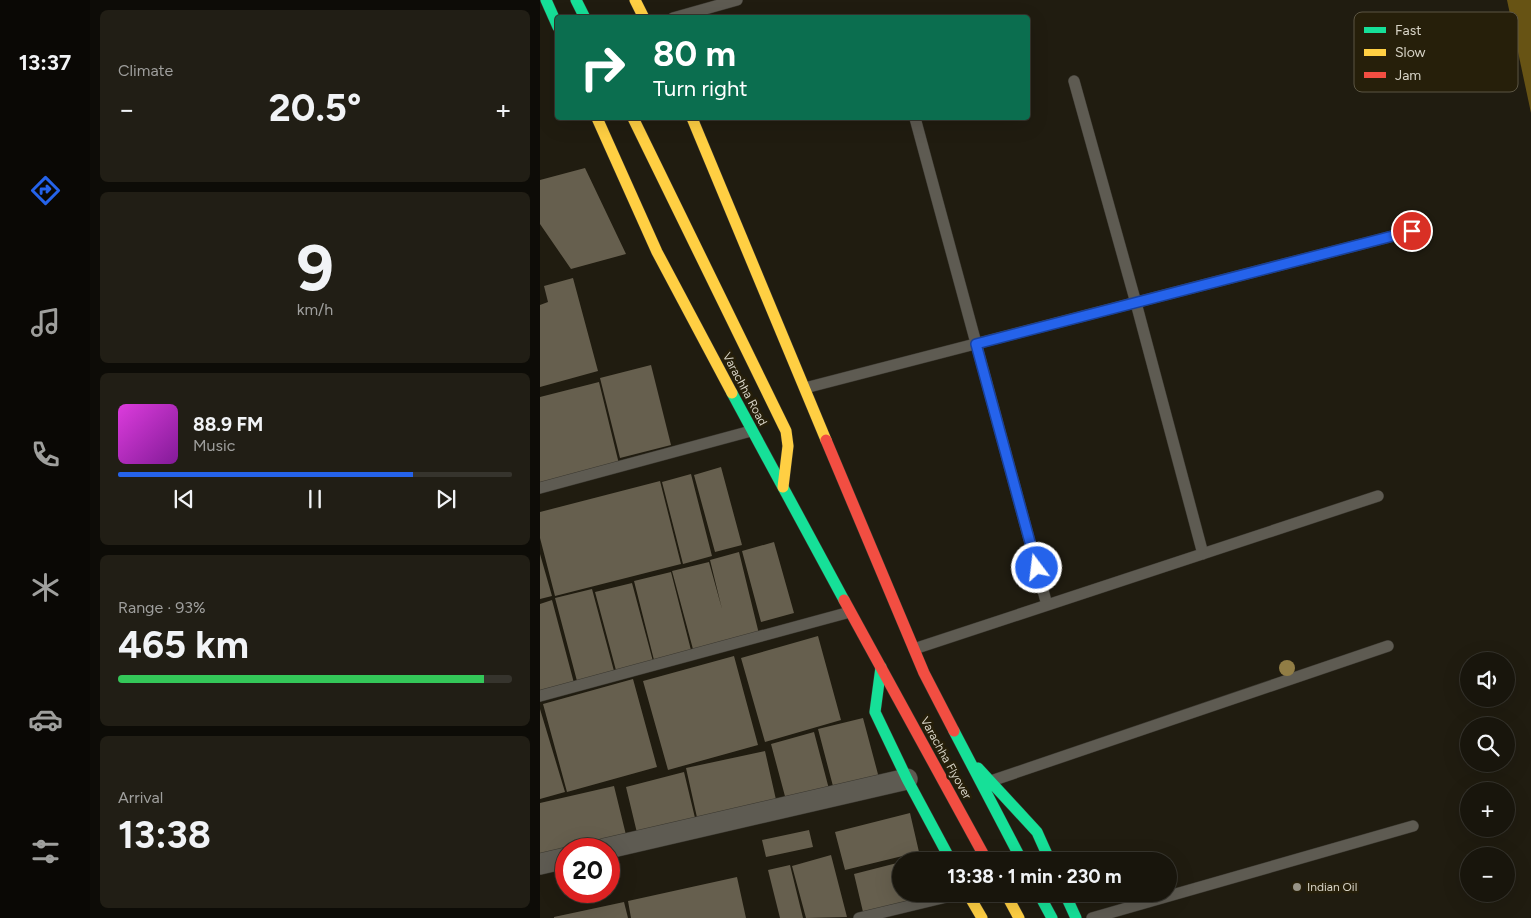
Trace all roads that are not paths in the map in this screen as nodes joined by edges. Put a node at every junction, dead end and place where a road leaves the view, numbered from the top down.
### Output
1 (546, 0) edge
2 (576, 0) edge
3 (636, 0) edge
4 (737, 0) edge
5 (584, 15) edge
6 (643, 15) edge
7 (684, 15) edge
8 (555, 20) edge
9 (1074, 82) dead end
10 (598, 120) edge
11 (634, 120) edge
12 (693, 120) edge
13 (916, 120) edge
14 (1412, 231) dead end
15 (1136, 303) junction
16 (976, 344) junction
17 (764, 360) dead end
18 (805, 388) junction
19 (796, 427) dead end
20 (751, 431) junction
21 (814, 442) dead end
22 (831, 450) junction
23 (783, 487) junction
24 (540, 488) edge
25 (1378, 496) dead end
26 (1203, 554) junction
27 (1047, 605) junction
28 (851, 612) junction
29 (1388, 646) dead end
30 (914, 649) junction
31 (881, 667) junction
32 (540, 696) edge
33 (968, 758) junction
34 (906, 779) junction
35 (991, 781) junction
36 (1412, 826) dead end
37 (620, 845) edge
38 (946, 852) edge
39 (982, 852) edge
40 (1017, 852) edge
41 (1046, 852) edge
42 (555, 861) edge
43 (540, 864) edge
44 (926, 902) edge
45 (973, 902) edge
46 (1010, 902) edge
47 (1043, 902) edge
48 (1069, 902) edge
49 (859, 918) edge
50 (982, 918) edge
51 (1019, 918) edge
52 (1052, 918) edge
53 (1076, 918) edge
54 (1092, 918) edge

1 - 8 main road
2 - 5 main road
3 - 6 main road
4 - 7 lane
9 - 15 lane
10 - 20 main road, Varachha Road
11 - 23 main road
12 - 18 main road, Varachha Flyover
13 - 16 lane
14 - 15 lane
15 - 16 lane
15 - 26 lane
16 - 18 lane
16 - 27 lane
17 - 19 main road
18 - 22 main road, Varachha Flyover
20 - 23 main road, Varachha Road
20 - 24 lane
21 - 22 main road
22 - 30 main road, Varachha Flyover
23 - 28 main road, Varachha Road
25 - 26 lane
26 - 27 lane
27 - 30 lane
28 - 31 main road, Varachha Road
28 - 32 lane
29 - 35 lane
30 - 33 main road, Varachha Flyover
31 - 34 main road
31 - 39 main road, Varachha Flyover
33 - 35 main road
33 - 40 main road, Varachha Flyover
34 - 37 street
34 - 38 main road
35 - 41 main road
36 - 54 lane
42 - 43 street
44 - 49 lane
45 - 50 main road
46 - 51 main road
47 - 52 main road
48 - 53 main road

